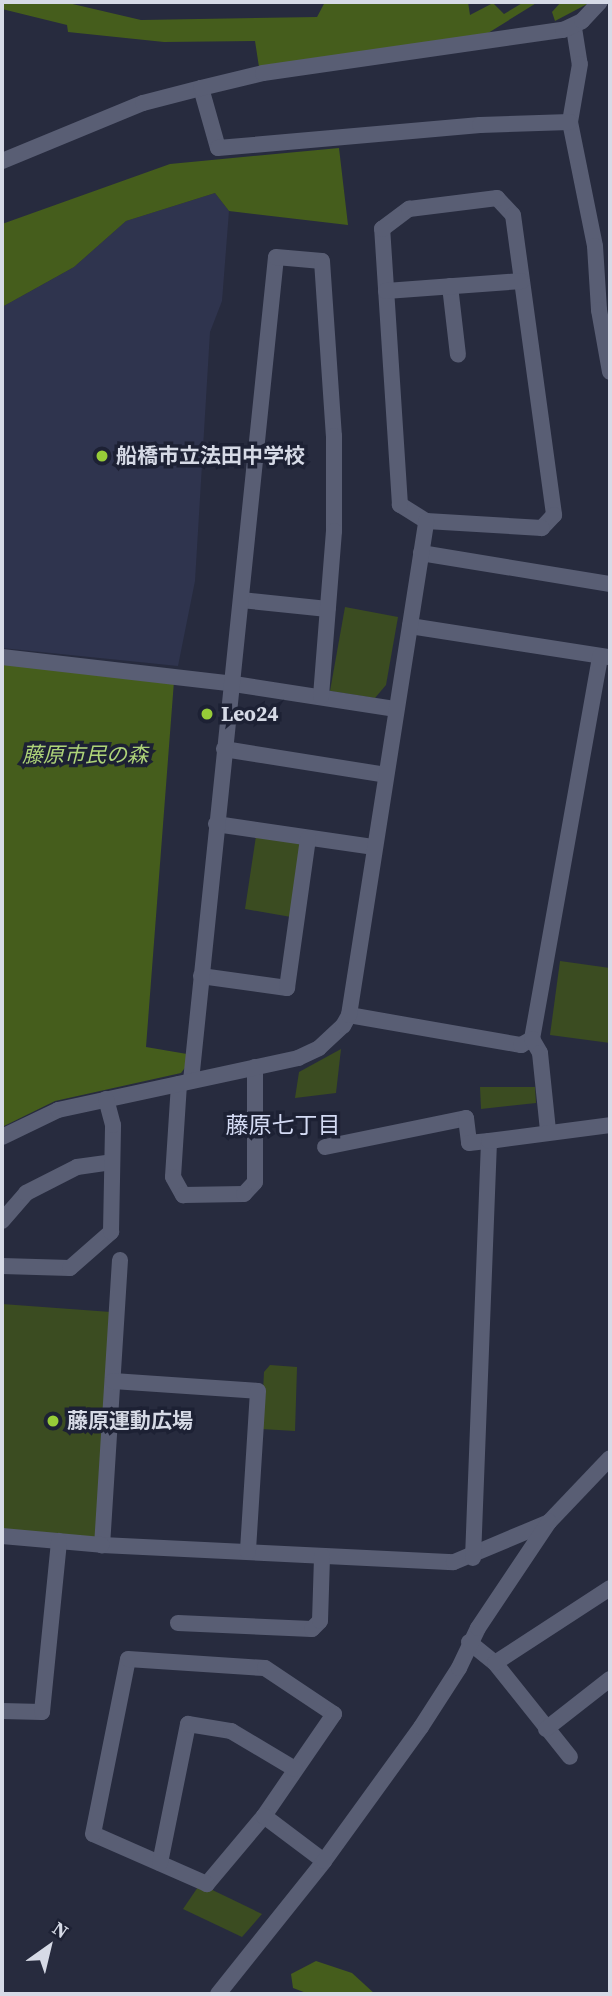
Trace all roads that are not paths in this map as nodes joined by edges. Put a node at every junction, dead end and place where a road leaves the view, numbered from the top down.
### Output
1 (600, 2) edge
2 (574, 27) junction
3 (201, 88) junction
4 (570, 122) junction
5 (2, 161) edge
6 (603, 272) edge
7 (522, 281) junction
8 (450, 286) junction
9 (386, 291) junction
10 (458, 355) dead end
11 (610, 372) edge
12 (426, 521) junction
13 (421, 553) junction
14 (610, 584) edge
15 (241, 600) junction
16 (328, 609) junction
17 (410, 626) junction
18 (2, 657) edge
19 (605, 657) edge
20 (234, 684) junction
21 (321, 696) junction
22 (396, 709) junction
23 (224, 749) junction
24 (386, 775) junction
25 (216, 824) junction
26 (307, 838) junction
27 (374, 847) junction
28 (201, 976) junction
29 (349, 1015) junction
30 (532, 1039) junction
31 (255, 1067) junction
32 (185, 1082) junction
33 (106, 1100) junction
34 (610, 1125) edge
35 (548, 1131) junction
36 (2, 1138) edge
37 (489, 1141) junction
38 (326, 1147) dead end
39 (112, 1162) junction
40 (2, 1221) edge
41 (120, 1260) dead end
42 (2, 1266) edge
43 (113, 1381) junction
44 (610, 1458) edge
45 (549, 1522) junction
46 (2, 1536) edge
47 (59, 1541) junction
48 (102, 1545) junction
49 (248, 1552) junction
50 (322, 1556) junction
51 (473, 1558) junction
52 (610, 1588) edge
53 (178, 1623) dead end
54 (469, 1642) junction
55 (495, 1663) junction
56 (610, 1679) edge
57 (2, 1711) edge
58 (546, 1729) junction
59 (570, 1757) dead end
60 (295, 1769) junction
61 (264, 1816) junction
62 (324, 1861) junction
63 (160, 1863) junction
64 (218, 1994) edge

1 - 2 street
2 - 3 street
2 - 4 street
3 - 4 street
3 - 5 street
4 - 6 street
6 - 11 street
7 - 8 street
7 - 9 street
7 - 12 street
8 - 9 street
8 - 10 street
9 - 12 street
12 - 13 street
13 - 14 street
13 - 17 street
15 - 16 street
15 - 16 street
15 - 20 street
16 - 21 street
17 - 19 street
17 - 22 street
18 - 20 street
19 - 30 street
20 - 21 street
20 - 23 street
21 - 22 street
22 - 24 street
23 - 24 street
23 - 25 street
24 - 27 street
25 - 26 street
25 - 28 street
26 - 27 street
26 - 28 street
27 - 29 street
28 - 32 street
29 - 30 street
29 - 31 street
30 - 35 street
31 - 32 street
31 - 32 street
32 - 33 street
33 - 36 street
33 - 39 street
34 - 35 street
35 - 37 street
37 - 38 street
37 - 51 street
39 - 40 street
39 - 42 street
41 - 43 street
43 - 48 street
43 - 49 street
44 - 45 street
45 - 51 street
45 - 54 street
46 - 47 street
47 - 48 street
47 - 57 street
48 - 49 street
49 - 50 street
50 - 51 street
50 - 53 street
52 - 55 street
54 - 55 street
54 - 62 street
55 - 58 street
56 - 58 street
58 - 59 street
60 - 61 street
60 - 63 street
60 - 63 street
61 - 62 street
61 - 63 street
62 - 64 street

